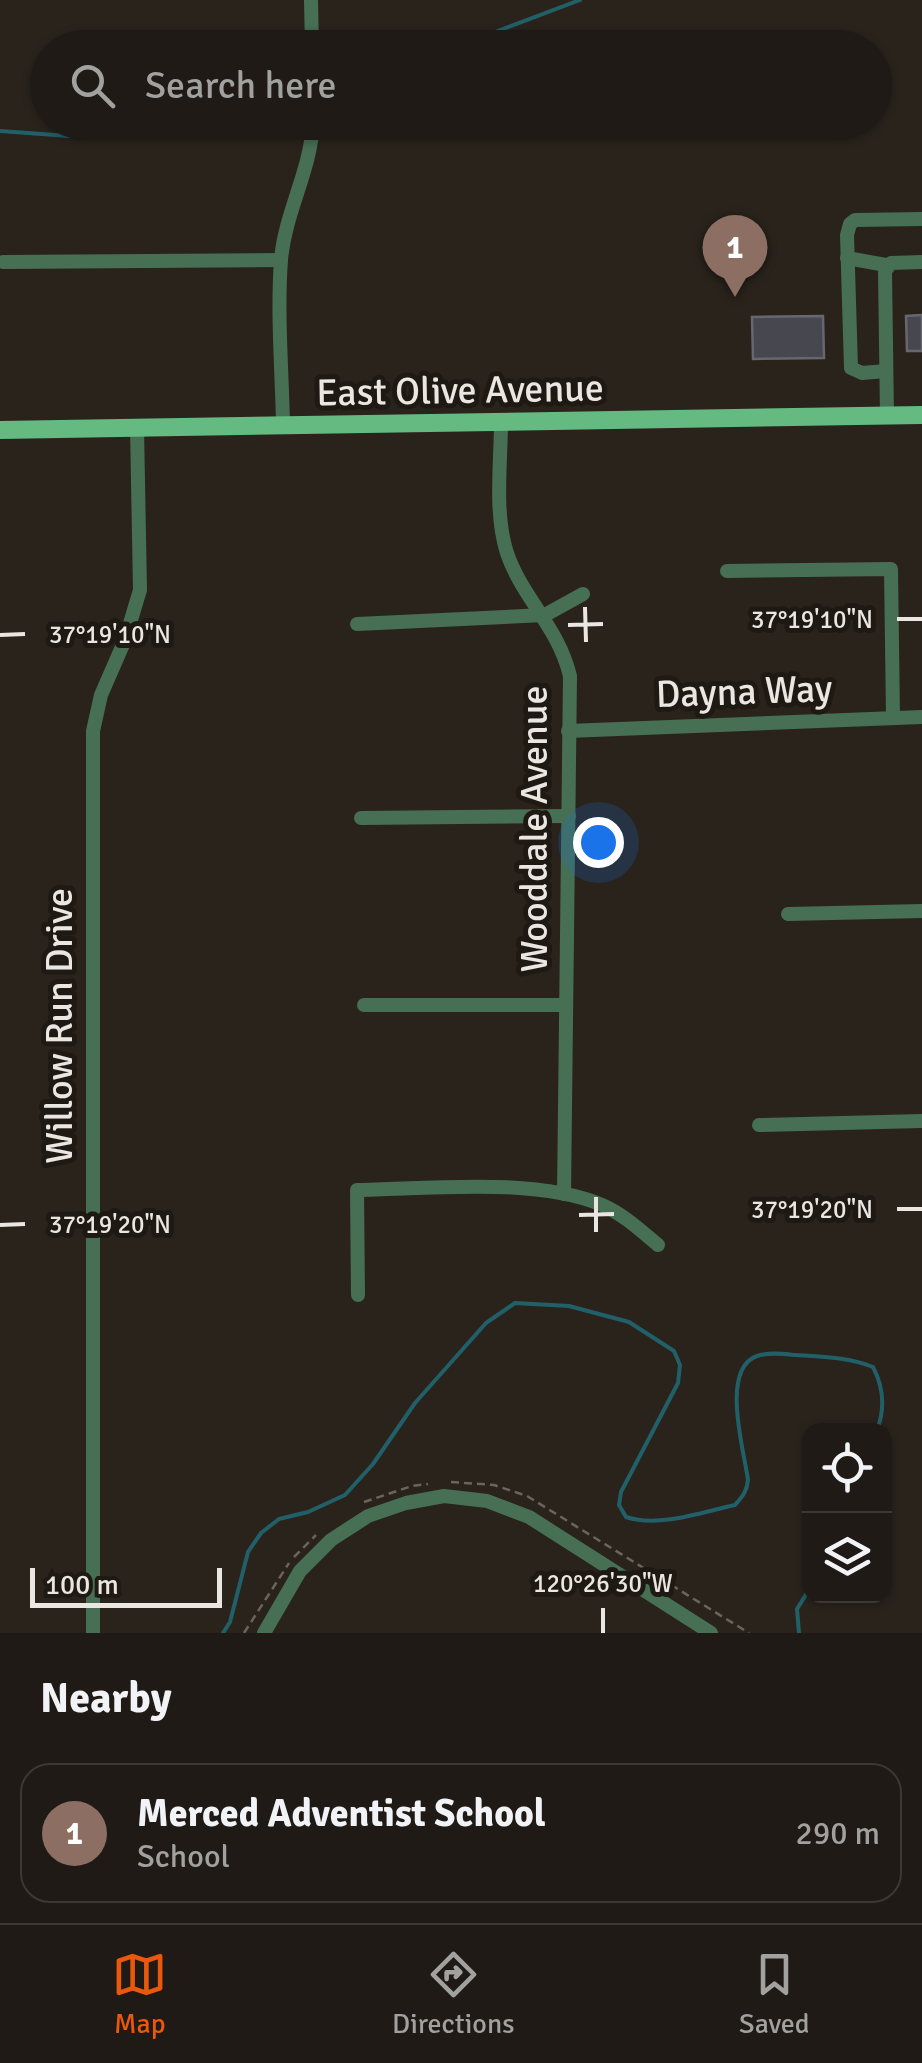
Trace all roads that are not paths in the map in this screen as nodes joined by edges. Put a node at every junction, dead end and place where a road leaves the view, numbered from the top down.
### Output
1 (311, 0) edge
2 (312, 30) edge
3 (310, 140) edge
4 (922, 220) edge
5 (848, 258) junction
6 (281, 260) junction
7 (2, 262) dead end
8 (922, 262) edge
9 (886, 265) junction
10 (886, 371) junction
11 (922, 415) edge
12 (887, 416) junction
13 (501, 422) junction
14 (283, 425) junction
15 (136, 427) junction
16 (0, 430) edge
17 (727, 571) dead end
18 (583, 594) dead end
19 (544, 616) junction
20 (357, 624) dead end
21 (922, 716) edge
22 (893, 717) junction
23 (568, 730) junction
24 (569, 816) junction
25 (361, 818) dead end
26 (922, 911) edge
27 (788, 914) dead end
28 (566, 1005) junction
29 (364, 1006) dead end
30 (922, 1121) edge
31 (759, 1125) dead end
32 (564, 1194) junction
33 (658, 1245) dead end
34 (358, 1296) dead end
35 (93, 1633) edge
36 (264, 1633) edge
37 (711, 1633) edge

1 - 2 street
3 - 6 street
4 - 5 street
5 - 9 street
5 - 10 street
6 - 7 street
6 - 14 street
8 - 9 street
9 - 10 street
10 - 12 street
11 - 12 main road, East Olive Avenue
12 - 13 main road, East Olive Avenue
13 - 14 main road, East Olive Avenue
13 - 19 street, Wooddale Avenue
14 - 15 main road, East Olive Avenue
15 - 16 main road, East Olive Avenue
15 - 35 street, Willow Run Drive
17 - 22 street
18 - 19 street
19 - 20 street
19 - 23 street, Wooddale Avenue
21 - 22 street, Dayna Way
22 - 23 street, Dayna Way
23 - 24 street, Wooddale Avenue
24 - 25 street
24 - 28 street, Wooddale Avenue
26 - 27 street
28 - 29 street
28 - 32 street, Wooddale Avenue
30 - 31 street
32 - 33 street
32 - 34 street
36 - 37 street

